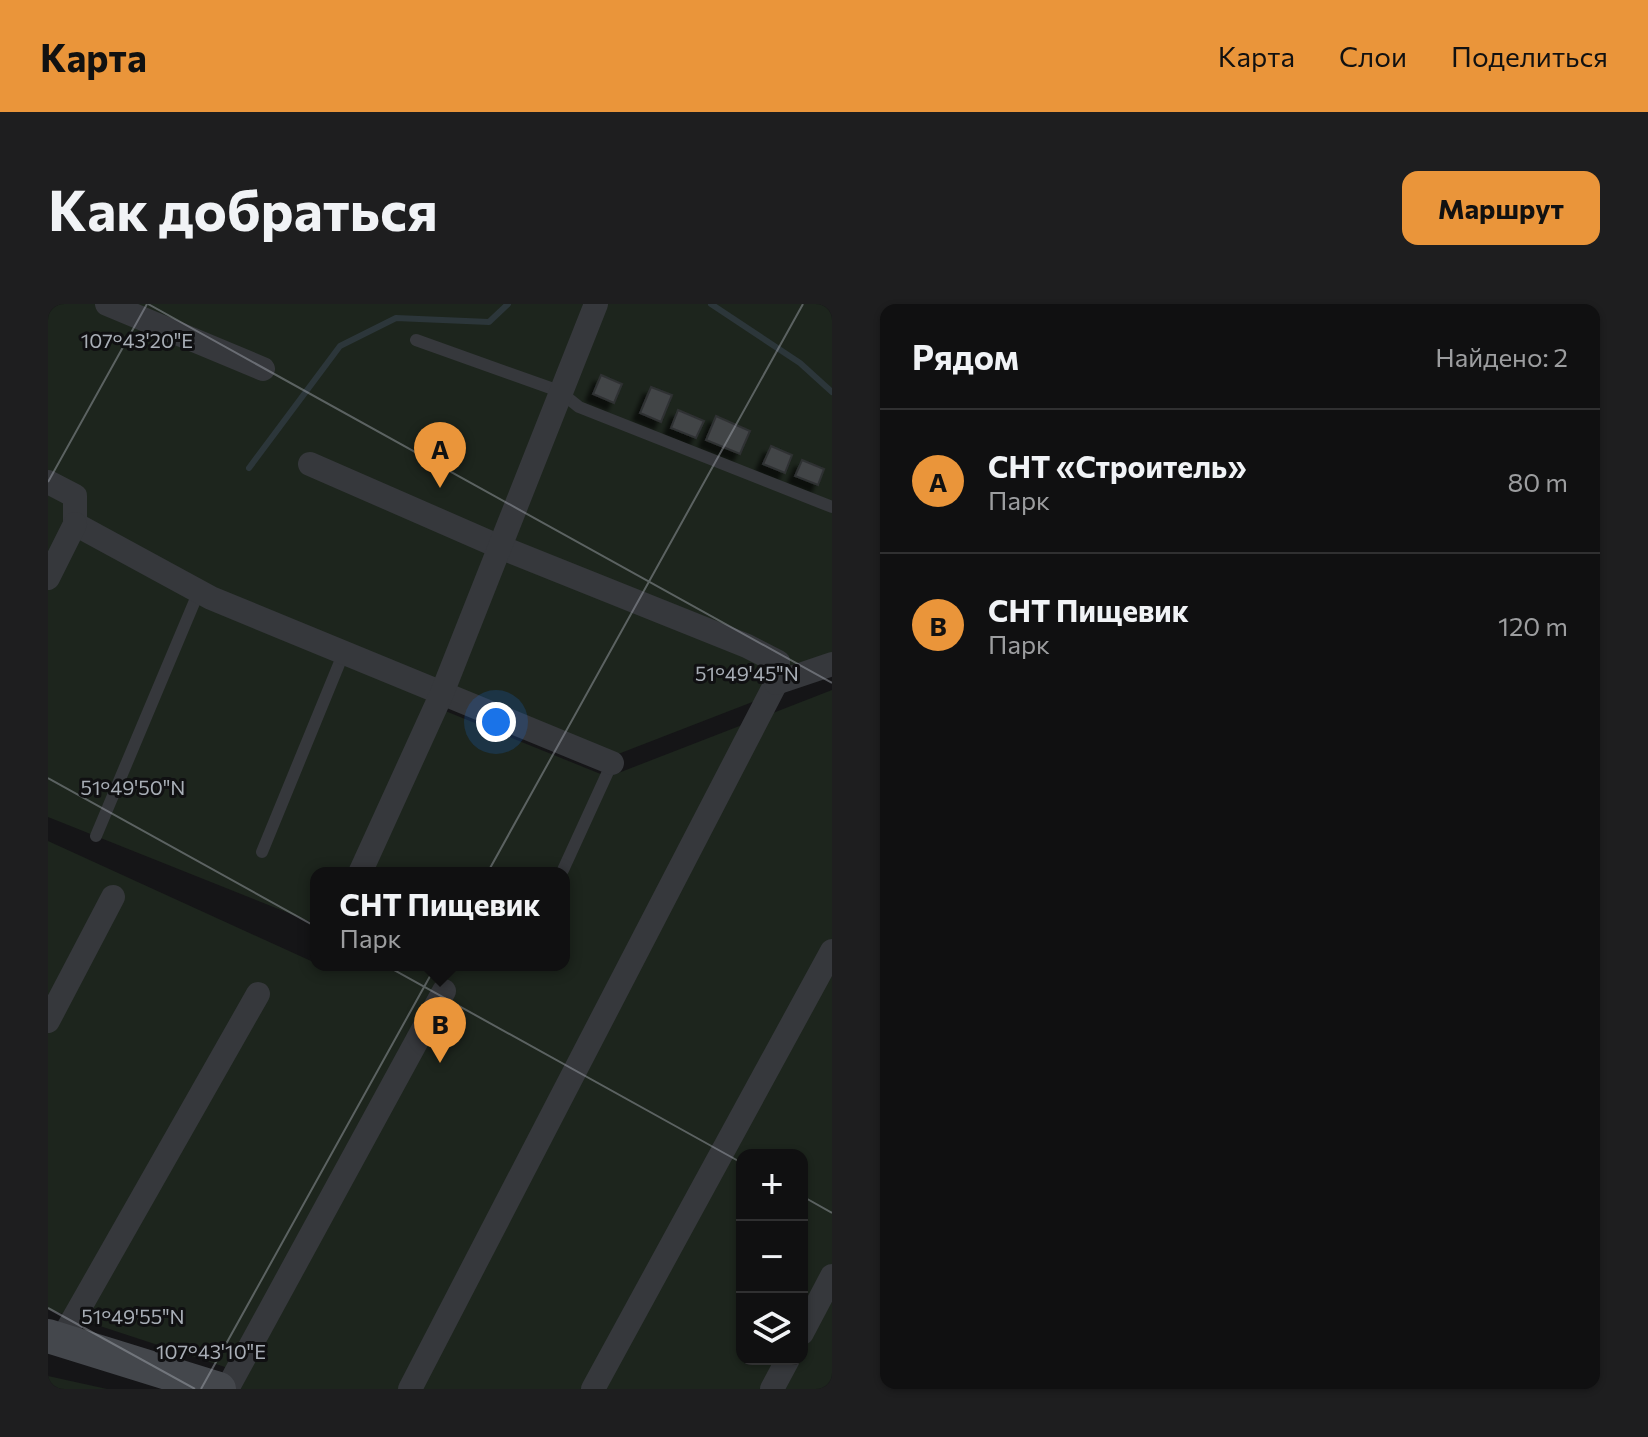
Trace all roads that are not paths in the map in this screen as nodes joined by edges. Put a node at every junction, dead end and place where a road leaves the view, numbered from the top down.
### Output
1 (107, 304) edge
2 (596, 304) edge
3 (416, 340) dead end
4 (263, 369) dead end
5 (559, 391) junction
6 (310, 464) dead end
7 (48, 482) edge
8 (832, 507) edge
9 (75, 524) junction
10 (500, 547) junction
11 (48, 578) edge
12 (199, 591) junction
13 (344, 652) junction
14 (832, 664) edge
15 (776, 683) junction
16 (442, 693) junction
17 (612, 763) joint
18 (96, 836) dead end
19 (262, 852) dead end
20 (363, 867) edge
21 (564, 867) edge
22 (113, 897) dead end
23 (832, 951) edge
24 (444, 991) dead end
25 (258, 994) dead end
26 (48, 1021) edge
27 (832, 1276) edge
28 (808, 1322) edge
29 (55, 1338) edge
30 (785, 1365) edge
31 (219, 1389) edge
32 (227, 1389) edge
33 (410, 1389) edge
34 (593, 1389) edge
35 (772, 1389) edge

1 - 4 street
2 - 5 street
3 - 5 lane
5 - 8 lane
5 - 10 street
6 - 10 street
7 - 9 street
9 - 11 street
9 - 12 street
10 - 15 street
10 - 16 street
12 - 13 street
12 - 18 lane
13 - 16 street
13 - 19 lane
14 - 15 street
15 - 33 street
16 - 17 street
16 - 20 street
17 - 21 lane
22 - 26 street
23 - 34 street
24 - 32 street
25 - 29 street
27 - 28 street
29 - 31 street
30 - 35 street

